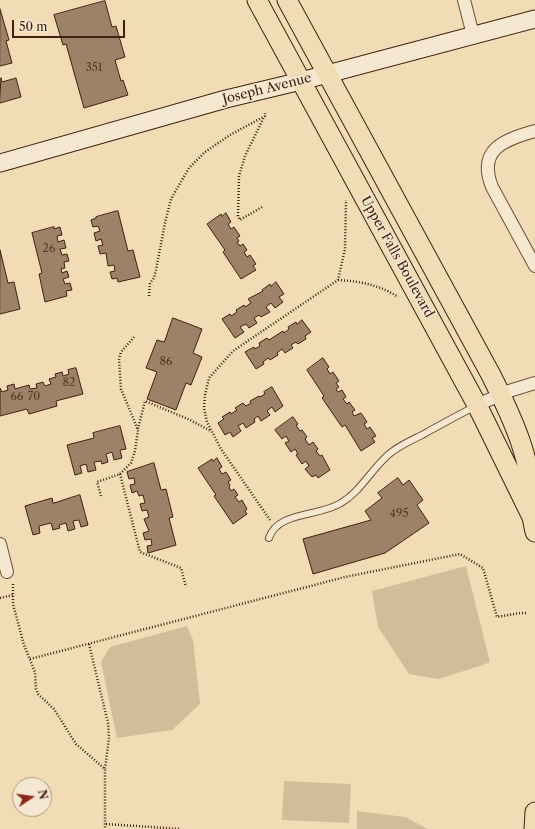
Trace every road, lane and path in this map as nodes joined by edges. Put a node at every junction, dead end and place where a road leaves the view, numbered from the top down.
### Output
1 (257, 0) edge
2 (286, 0) edge
3 (464, 0) edge
4 (535, 19) edge
5 (473, 35) junction
6 (327, 74) junction
7 (301, 81) junction
8 (535, 131) edge
9 (0, 163) edge
10 (346, 195) dead end
11 (262, 207) dead end
12 (535, 266) edge
13 (338, 280) junction
14 (149, 296) dead end
15 (403, 300) dead end
16 (134, 337) dead end
17 (535, 383) edge
18 (500, 394) junction
19 (477, 405) junction
20 (138, 430) junction
21 (212, 432) junction
22 (120, 474) junction
23 (101, 496) dead end
24 (534, 522) edge
25 (275, 528) junction
26 (269, 538) dead end
27 (0, 544) edge
28 (10, 578) joint
29 (186, 587) dead end
30 (13, 595) junction
31 (0, 598) edge
32 (526, 613) dead end
33 (89, 644) junction
34 (30, 659) junction
35 (106, 769) junction
36 (535, 812) edge
37 (106, 824) junction
38 (105, 829) edge
39 (181, 829) edge
40 (534, 829) edge

1 - 7 main road, Upper Falls Boulevard
2 - 6 main road, Upper Falls Boulevard
3 - 5 street
4 - 5 main road, Joseph Avenue
5 - 6 main road, Joseph Avenue
6 - 7 main road, Joseph Avenue
6 - 18 main road, Upper Falls Boulevard
7 - 9 main road, Joseph Avenue
7 - 19 main road, Upper Falls Boulevard
8 - 12 street
10 - 13 path
11 - 14 path
13 - 15 path
13 - 21 path
16 - 20 path
17 - 18 street
18 - 19 street
18 - 24 main road, Upper Falls Boulevard
19 - 24 main road, Upper Falls Boulevard
19 - 25 lane
20 - 21 path
20 - 22 path
21 - 25 path
22 - 23 path
22 - 29 path
25 - 26 lane
27 - 28 street
28 - 30 path
30 - 31 path
30 - 34 path
32 - 33 path
33 - 34 path
33 - 35 path
34 - 35 path
35 - 37 path
36 - 40 main road
37 - 38 path
37 - 39 path

